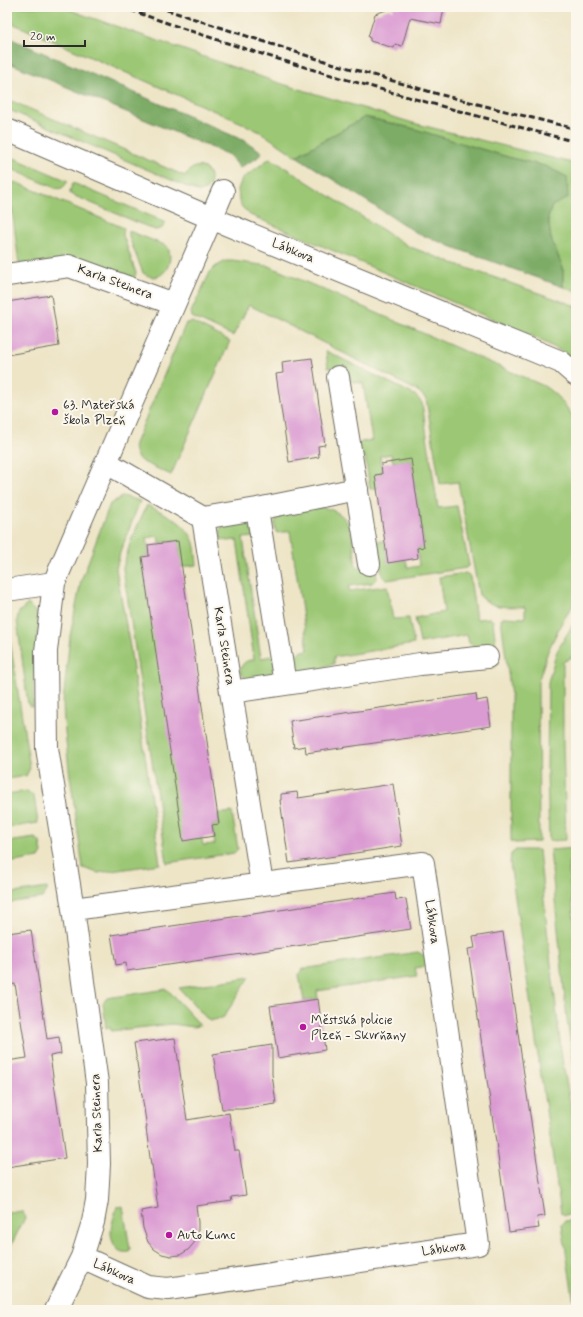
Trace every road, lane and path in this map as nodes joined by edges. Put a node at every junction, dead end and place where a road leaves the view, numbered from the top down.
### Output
1 (7, 130) edge
2 (223, 191) dead end
3 (211, 218) junction
4 (7, 275) edge
5 (174, 304) junction
6 (576, 375) edge
7 (338, 377) dead end
8 (107, 463) junction
9 (357, 489) junction
10 (257, 509) junction
11 (203, 518) junction
12 (369, 564) dead end
13 (54, 583) junction
14 (7, 590) edge
15 (487, 657) dead end
16 (285, 684) junction
17 (231, 692) junction
18 (262, 884) junction
19 (73, 909) junction
20 (82, 1257) junction
21 (56, 1310) edge

1 - 3 street, Lábkova
2 - 3 street, Karla Steinera
3 - 5 street, Karla Steinera
3 - 6 street, Lábkova
4 - 5 street, Karla Steinera
5 - 8 street, Karla Steinera
7 - 9 street
8 - 11 street
8 - 13 street, Karla Steinera
9 - 10 street
9 - 12 street
10 - 11 street
10 - 16 street
11 - 17 street, Karla Steinera
13 - 14 street
13 - 19 street, Karla Steinera
15 - 16 street
16 - 17 street
17 - 18 street, Karla Steinera
18 - 19 street
18 - 20 street, Lábkova
19 - 20 street, Karla Steinera
20 - 21 street, Karla Steinera

